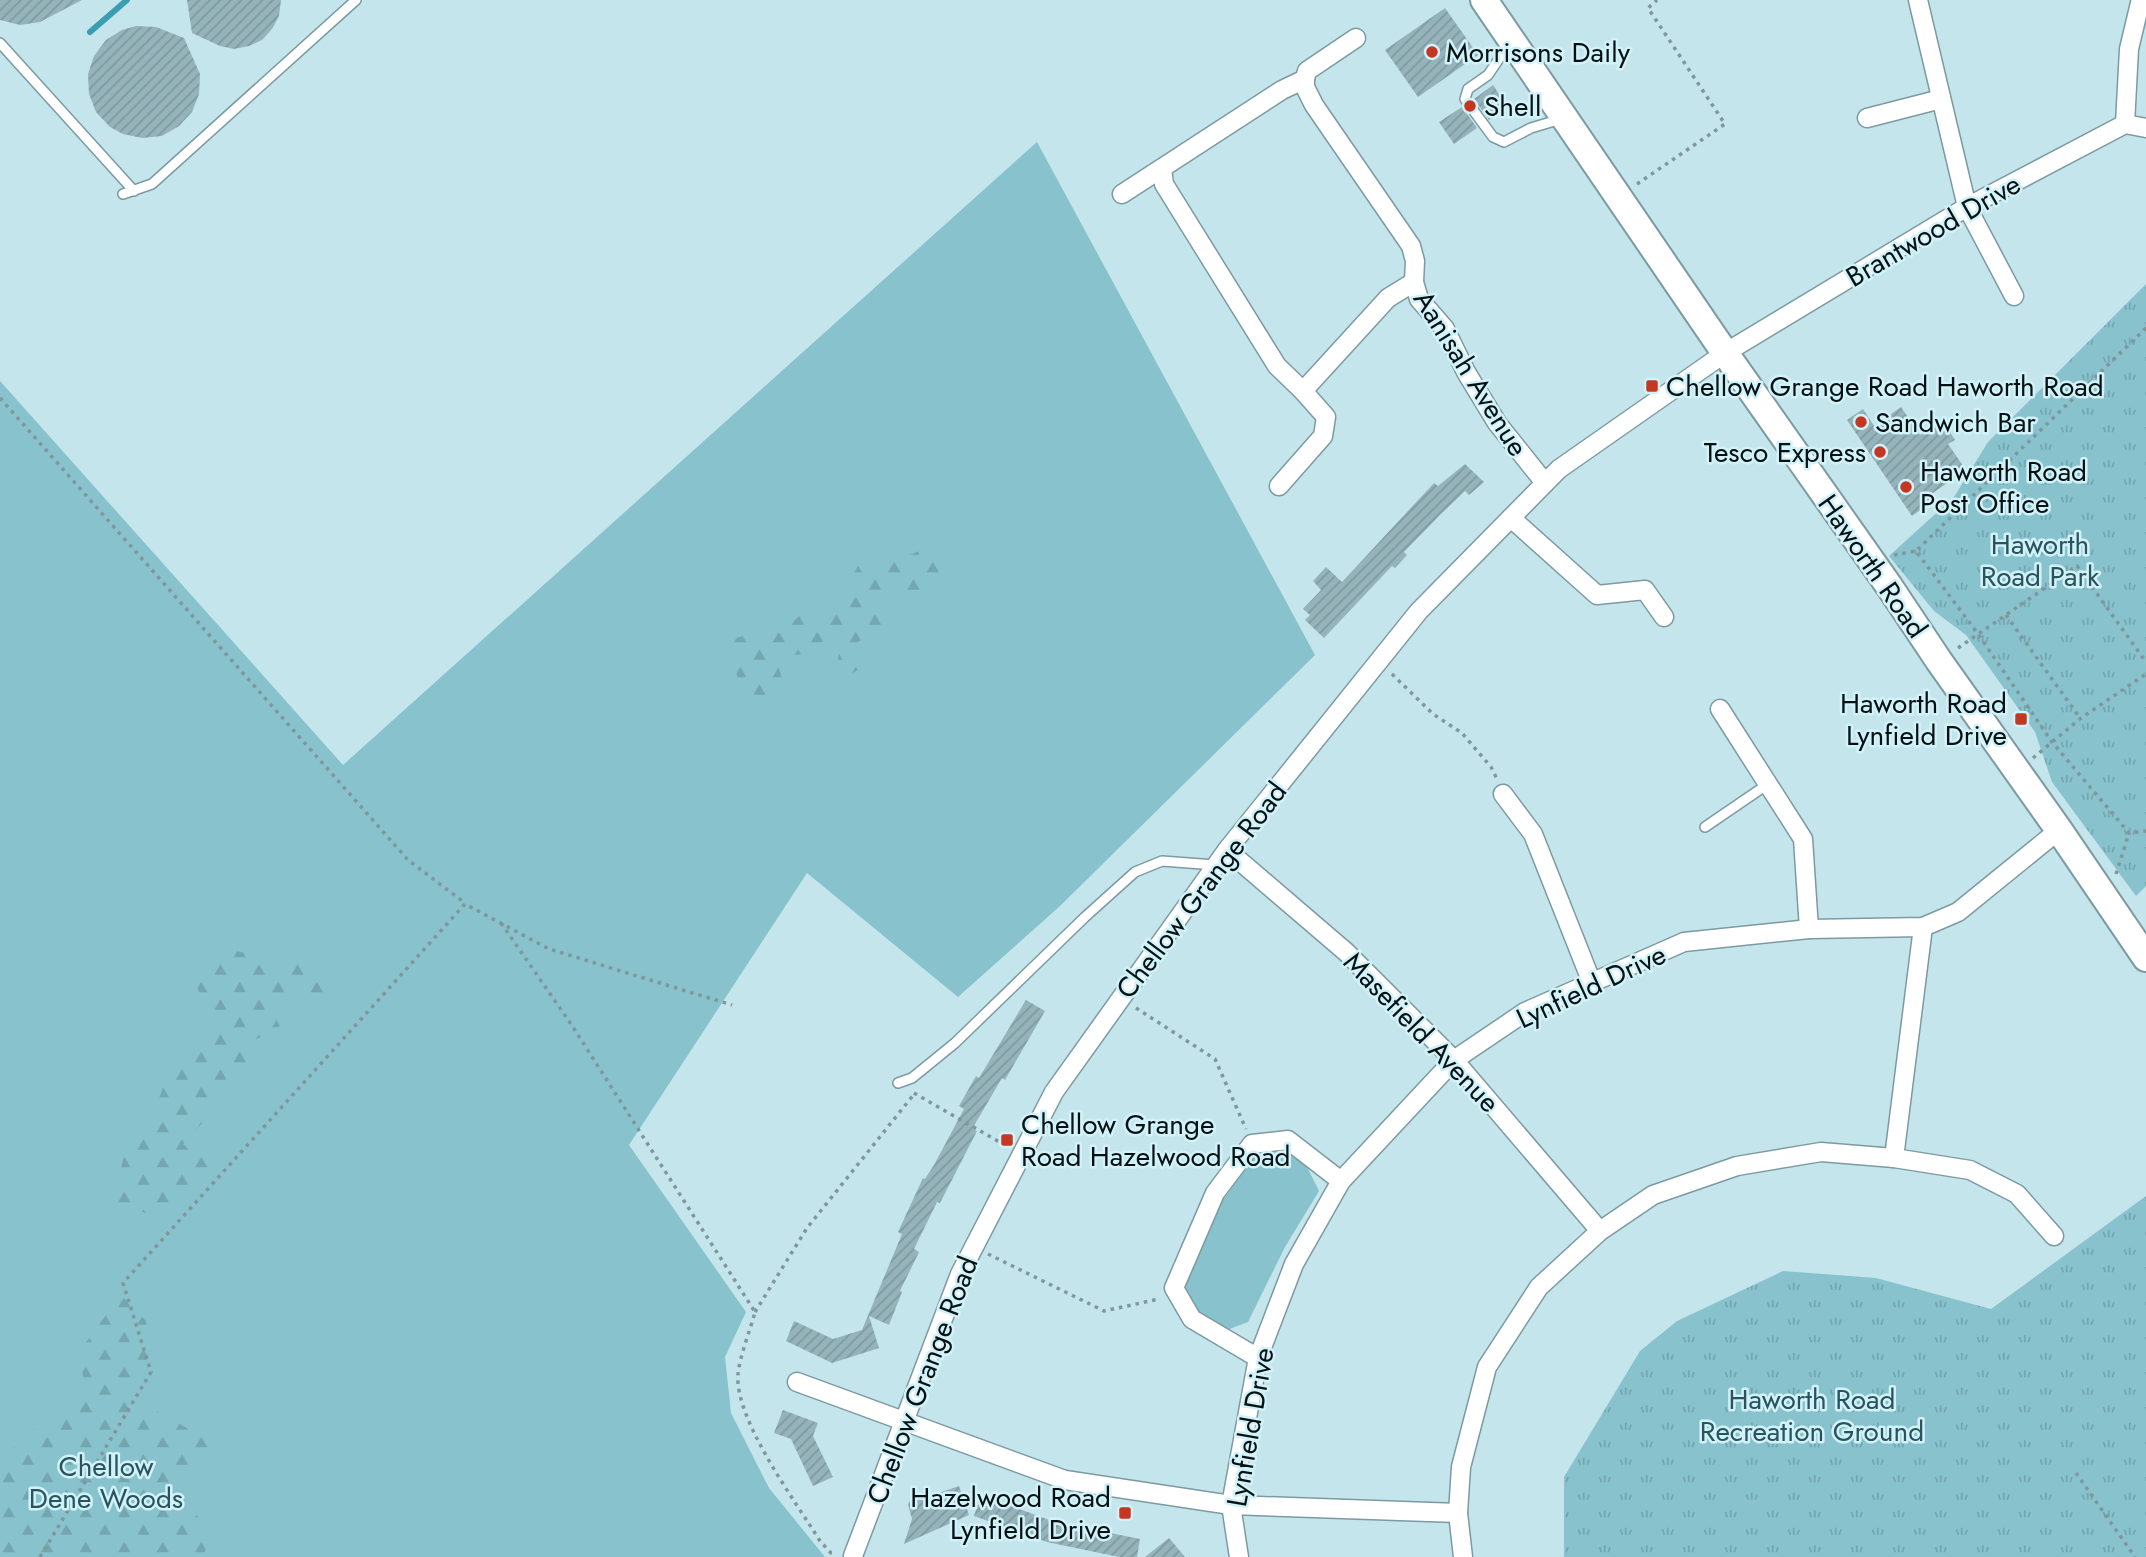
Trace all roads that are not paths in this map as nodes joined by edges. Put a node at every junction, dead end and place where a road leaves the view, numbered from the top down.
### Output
1 (356, 0) edge
2 (1484, 0) edge
3 (1918, 0) edge
4 (2143, 0) edge
5 (1356, 38) dead end
6 (1512, 40) junction
7 (0, 43) edge
8 (1305, 79) junction
9 (1941, 99) junction
10 (1566, 118) junction
11 (1867, 118) dead end
12 (2125, 124) junction
13 (2146, 128) edge
14 (1162, 169) junction
15 (134, 191) junction
16 (123, 194) dead end
17 (1122, 194) dead end
18 (1967, 207) junction
19 (1414, 282) junction
20 (2014, 296) dead end
21 (1725, 353) junction
22 (1303, 391) junction
23 (1545, 483) junction
24 (1279, 486) dead end
25 (1511, 518) junction
26 (1664, 617) dead end
27 (1720, 709) dead end
28 (1768, 784) junction
29 (1503, 794) road end
30 (1705, 827) dead end
31 (2059, 830) junction
32 (1227, 850) junction
33 (1216, 865) junction
34 (1923, 927) junction
35 (1808, 929) junction
36 (2146, 958) edge
37 (1592, 983) junction
38 (1454, 1060) junction
39 (898, 1083) road end
40 (1894, 1158) junction
41 (1341, 1181) junction
42 (1601, 1231) junction
43 (2054, 1236) dead end
44 (1258, 1358) junction
45 (797, 1382) dead end
46 (905, 1421) junction
47 (1231, 1505) junction
48 (1458, 1513) junction
49 (853, 1556) edge
50 (1239, 1557) edge
51 (1463, 1557) edge

1 - 15 lane
2 - 6 main road, Haworth Road
3 - 9 street
4 - 12 street
5 - 8 street
6 - 10 main road, Haworth Road
6 - 10 lane
7 - 15 lane
8 - 14 street
8 - 19 street, Aanisah Avenue
9 - 11 street
9 - 18 street
10 - 21 main road, Haworth Road
12 - 13 street
12 - 18 street, Brantwood Drive
14 - 17 street
14 - 22 street
15 - 16 lane
18 - 20 street
18 - 21 street, Brantwood Drive
19 - 22 street
19 - 23 street, Aanisah Avenue
21 - 23 street, Chellow Grange Road
21 - 31 main road, Haworth Road
22 - 24 street
23 - 25 street, Chellow Grange Road
25 - 26 street
25 - 32 street, Chellow Grange Road
27 - 28 street
28 - 30 lane
28 - 35 street
29 - 37 street
31 - 34 street, Lynfield Drive
31 - 36 main road, Haworth Road
32 - 33 street, Chellow Grange Road
32 - 38 street, Masefield Avenue
33 - 39 lane
33 - 46 street, Chellow Grange Road
34 - 35 street, Lynfield Drive
34 - 40 street
35 - 37 street, Lynfield Drive
37 - 38 street, Lynfield Drive
38 - 41 street, Lynfield Drive
38 - 42 street, Masefield Avenue
40 - 42 street
40 - 43 street
41 - 44 street, Lynfield Drive
41 - 44 street
42 - 48 street
44 - 47 street, Lynfield Drive
45 - 46 street
46 - 47 street
46 - 49 street, Chellow Grange Road
47 - 48 street
47 - 50 street, Lynfield Drive
48 - 51 street

